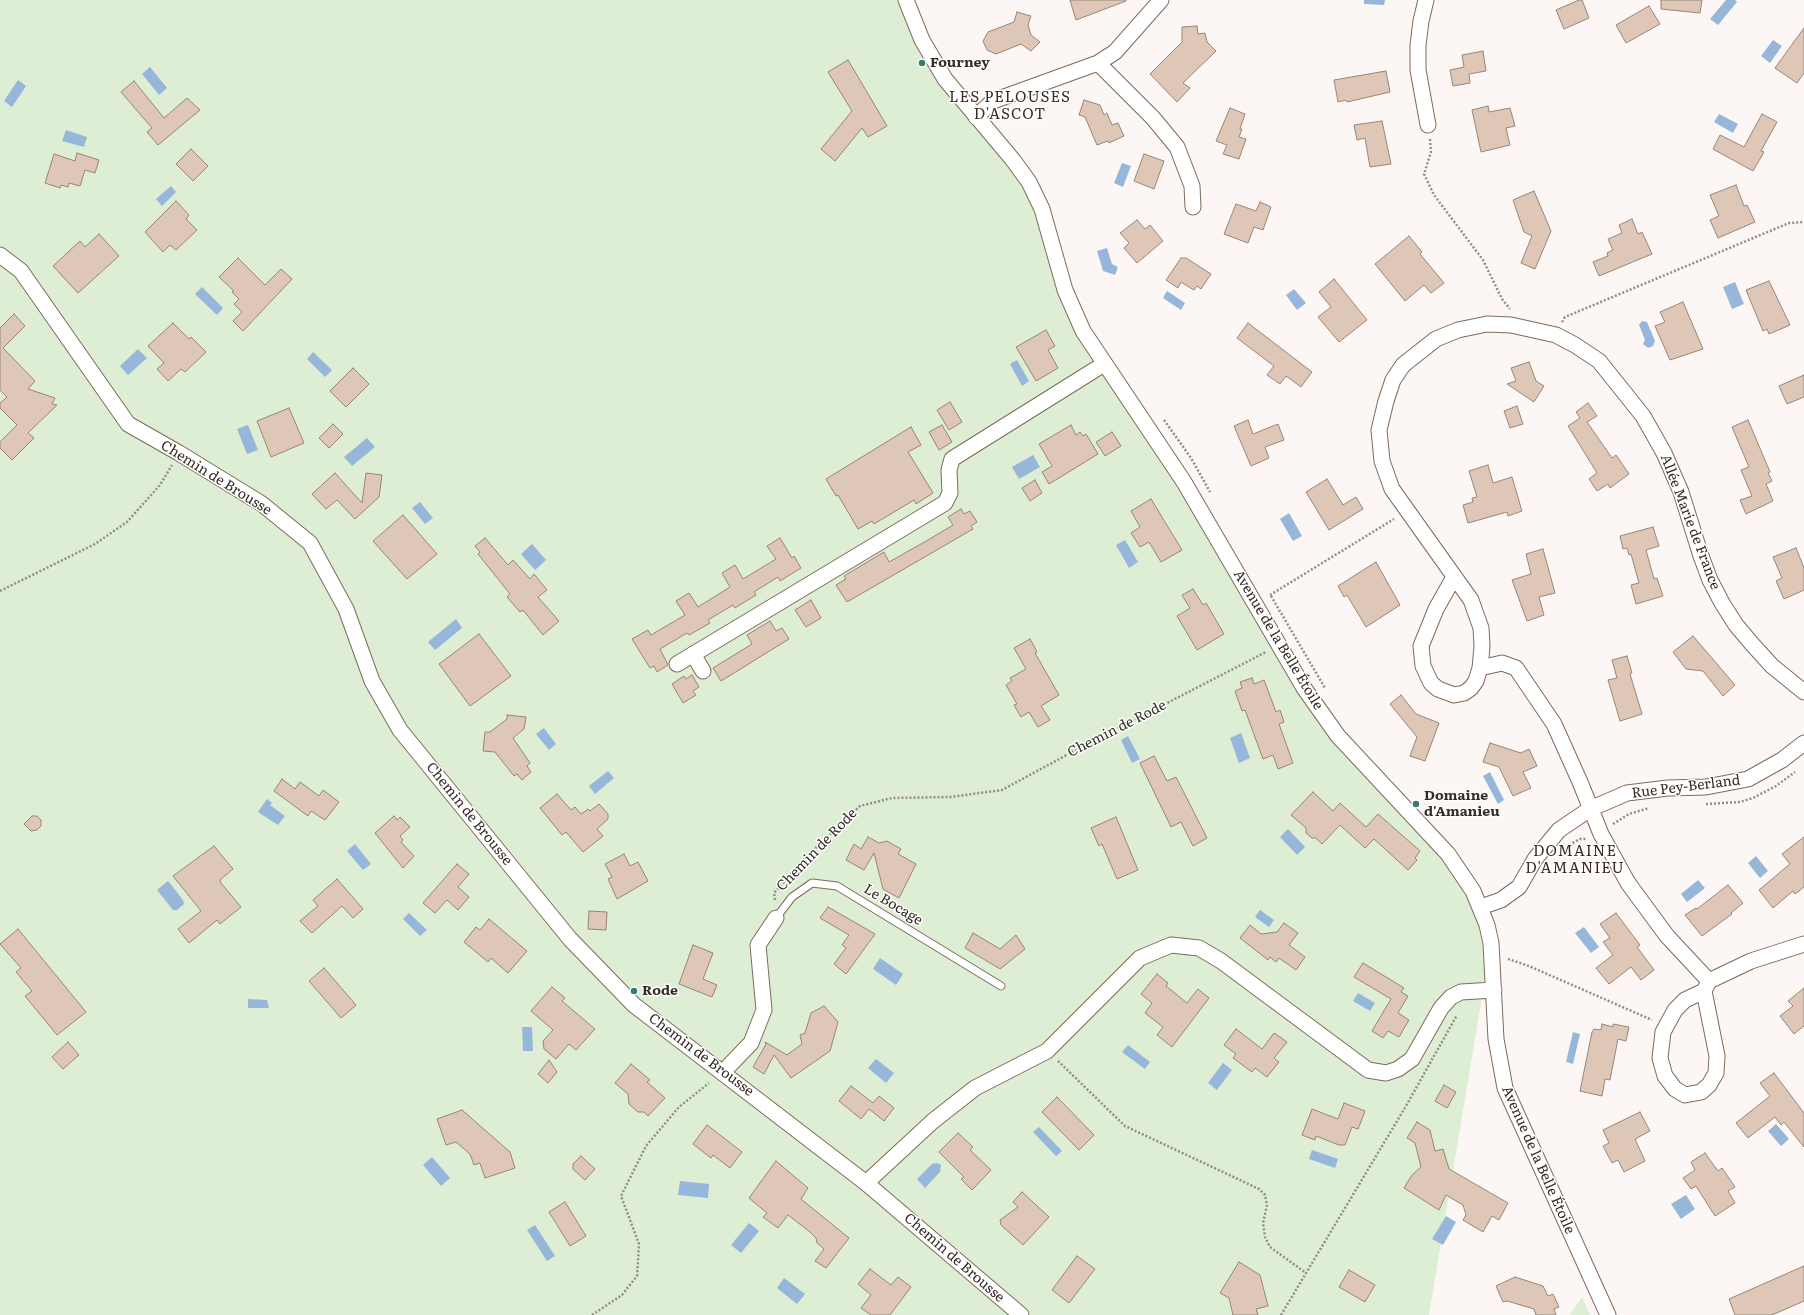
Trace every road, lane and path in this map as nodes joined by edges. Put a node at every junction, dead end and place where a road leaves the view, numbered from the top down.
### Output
1 (906, 0) edge
2 (1160, 0) edge
3 (1426, 0) edge
4 (1098, 63) junction
5 (976, 117) junction
6 (1428, 125) joint
7 (1193, 207) dead end
8 (1804, 222) edge
9 (0, 256) edge
10 (1525, 327) junction
11 (1556, 335) junction
12 (1104, 364) junction
13 (1161, 416) dead end
14 (179, 453) junction
15 (1212, 495) dead end
16 (1406, 511) junction
17 (1454, 577) junction
18 (1266, 589) dead end
19 (0, 591) edge
20 (1270, 595) junction
21 (1278, 645) junction
22 (693, 654) junction
23 (677, 664) dead end
24 (1480, 668) junction
25 (703, 671) dead end
26 (1326, 689) dead end
27 (1804, 692) edge
28 (1804, 743) edge
29 (1796, 771) dead end
30 (1703, 804) dead end
31 (1655, 807) dead end
32 (1590, 809) junction
33 (1601, 834) junction
34 (1568, 846) dead end
35 (1481, 907) junction
36 (776, 918) junction
37 (1804, 944) edge
38 (1507, 951) dead end
39 (1001, 986) dead end
40 (1706, 986) junction
41 (1494, 990) junction
42 (1459, 1012) dead end
43 (1658, 1022) dead end
44 (1047, 1051) junction
45 (723, 1072) junction
46 (866, 1183) junction
47 (1306, 1273) junction
48 (592, 1315) edge
49 (1021, 1315) edge
50 (1281, 1315) edge
51 (1608, 1315) edge

1 - 5 street, Avenue de la Belle Étoile
2 - 4 street
3 - 6 street
4 - 5 street
4 - 7 street
5 - 12 street, Avenue de la Belle Étoile
6 - 10 path
8 - 11 path
9 - 14 street, Chemin de Brousse
10 - 11 street, Allée Marie de France
10 - 16 street, Allée Marie de France
11 - 27 street, Allée Marie de France
12 - 21 street, Avenue de la Belle Étoile
12 - 22 street
13 - 15 path
14 - 19 path
14 - 45 street, Chemin de Brousse
16 - 17 street, Allée Marie de France
16 - 20 path
17 - 24 street, Allée Marie de France
17 - 24 street, Allée Marie de France
18 - 20 path
20 - 26 path
21 - 35 street, Avenue de la Belle Étoile
21 - 36 path, Chemin de Rode
22 - 23 street
22 - 25 street
24 - 32 street
28 - 32 street, Rue Pey-Berland
29 - 30 path
31 - 33 path
32 - 33 street
32 - 35 street, Rue Pey-Berland
33 - 34 path
33 - 40 street
35 - 41 street, Avenue de la Belle Étoile
36 - 39 lane, Le Bocage
36 - 45 street
37 - 40 street
38 - 43 path
40 - 40 street
41 - 44 street
41 - 51 street, Avenue de la Belle Étoile
42 - 47 path
44 - 46 street
44 - 47 path
45 - 46 street, Chemin de Brousse
45 - 48 path
46 - 49 street, Chemin de Brousse
47 - 50 path

